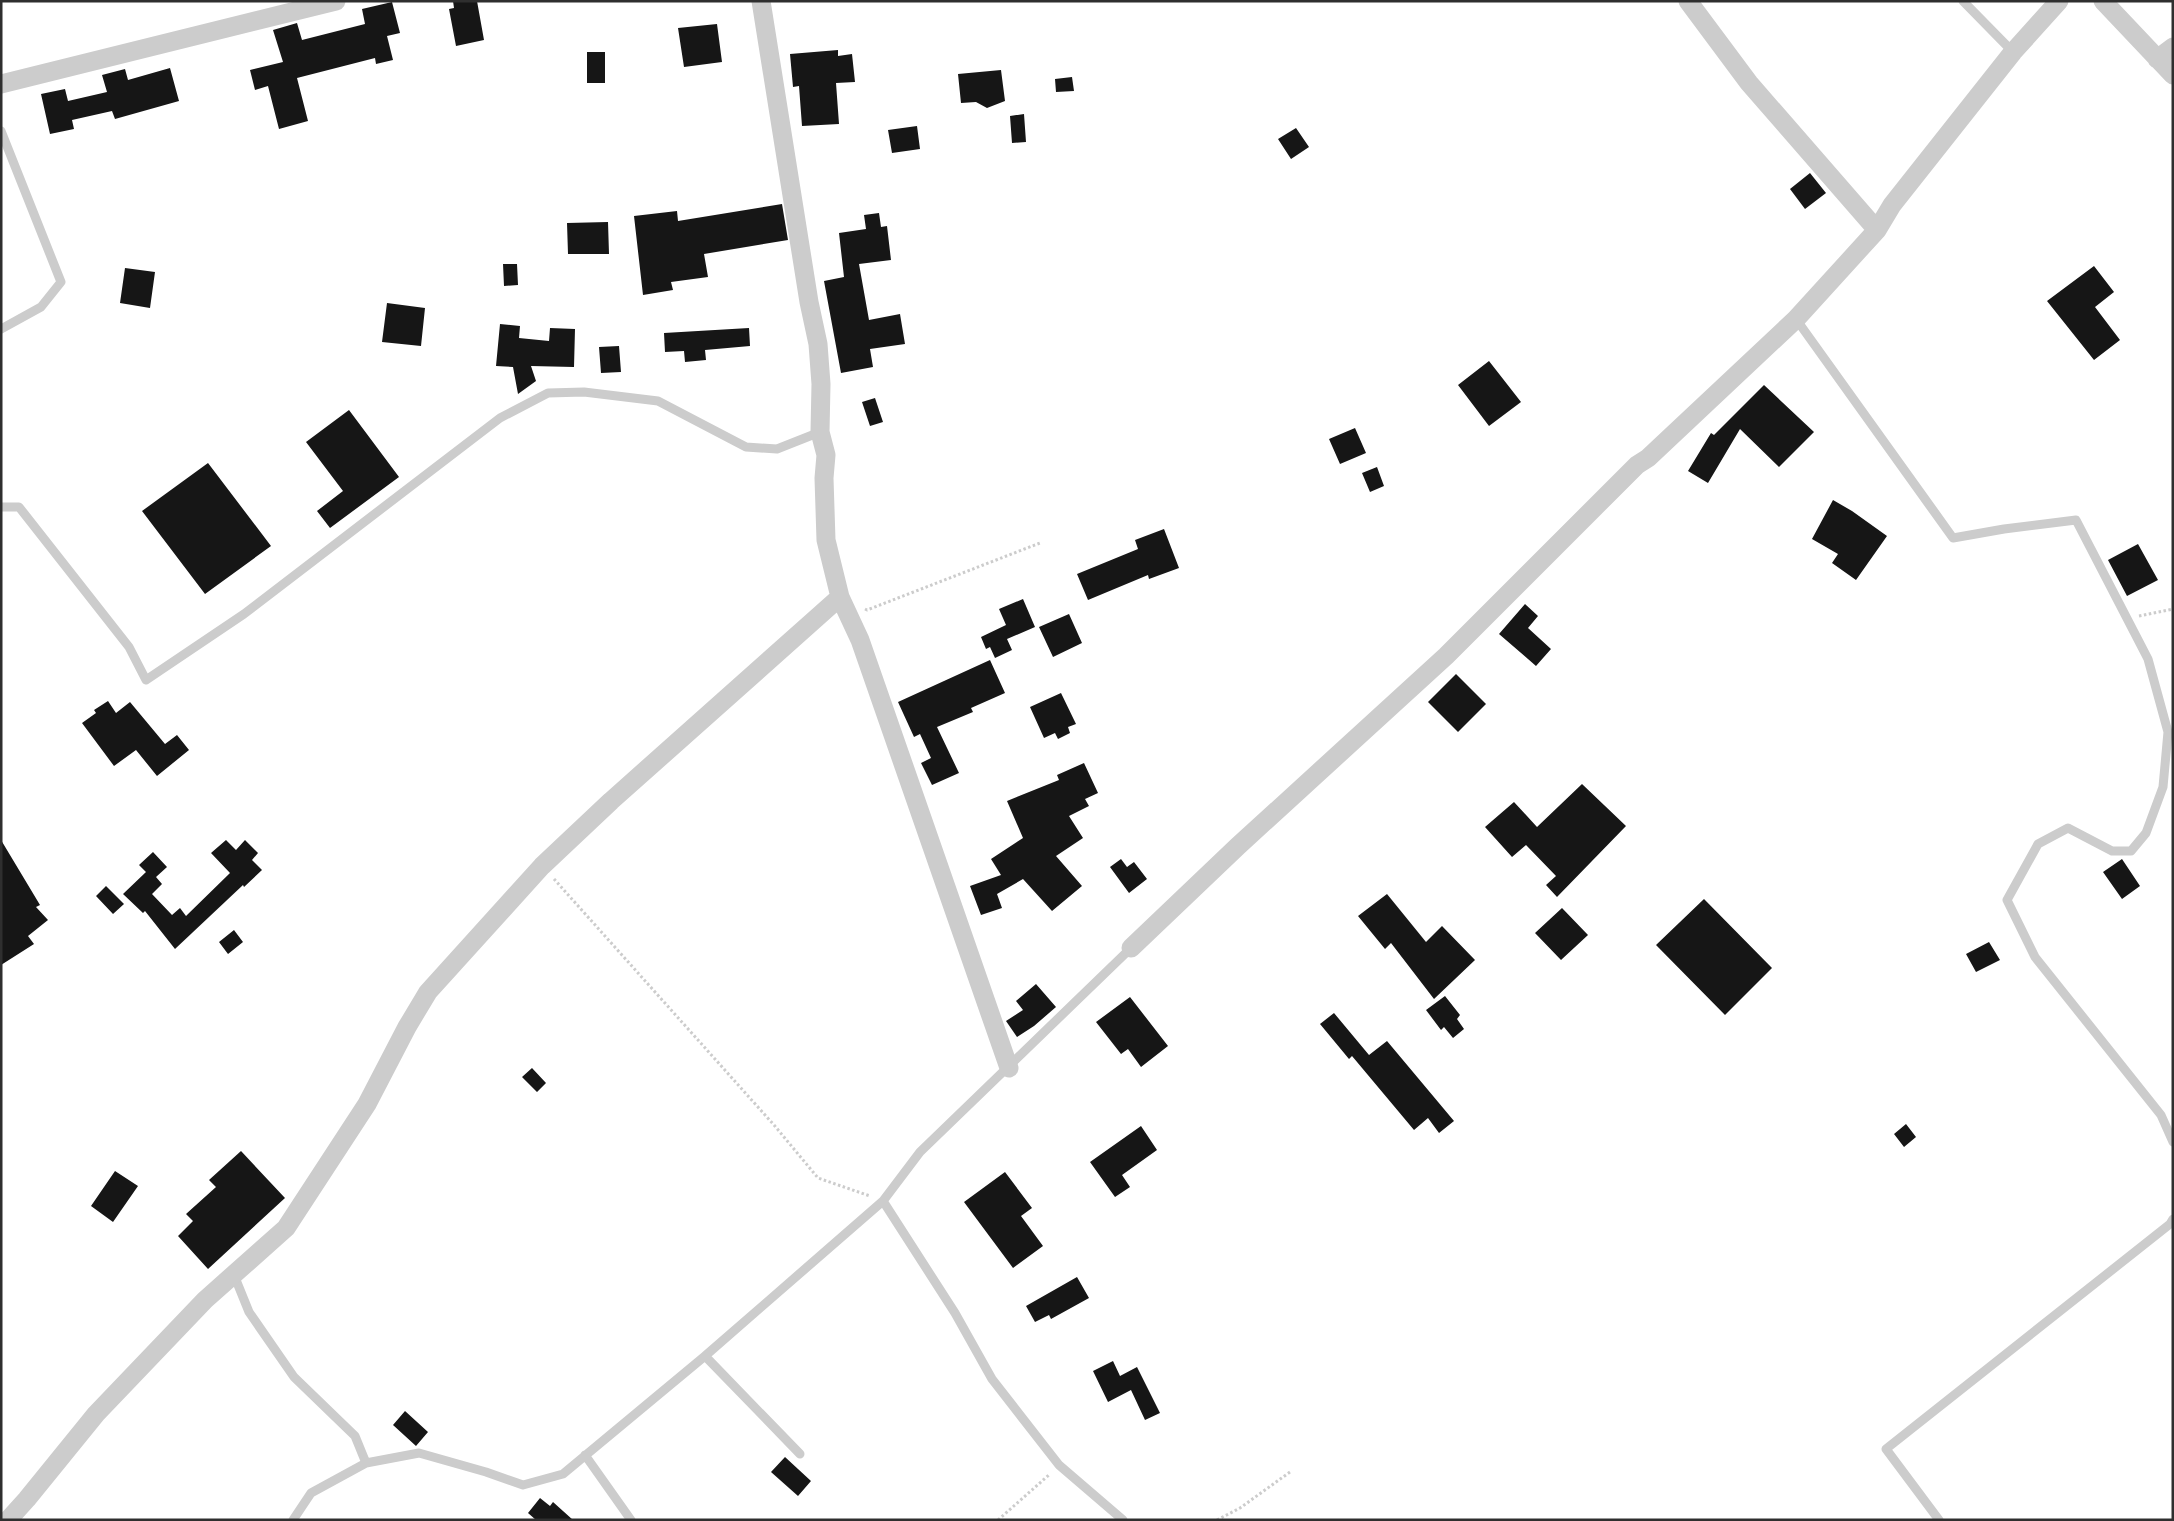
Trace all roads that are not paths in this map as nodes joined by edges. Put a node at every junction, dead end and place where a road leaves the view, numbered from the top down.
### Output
1 (336, 1) edge
2 (761, 1) edge
3 (1962, 1) edge
4 (2059, 1) edge
5 (2103, 1) edge
6 (1690, 2) edge
7 (2173, 47) edge
8 (2013, 52) junction
9 (2157, 59) junction
10 (2173, 75) edge
11 (1, 84) edge
12 (1, 131) edge
13 (1877, 230) junction
14 (1796, 319) junction
15 (1, 329) edge
16 (820, 432) junction
17 (1, 507) edge
18 (840, 597) junction
19 (1131, 948) joint
20 (1009, 1068) junction
21 (2173, 1142) edge
22 (883, 1201) junction
23 (2173, 1219) edge
24 (234, 1275) junction
25 (705, 1356) junction
26 (584, 1454) junction
27 (800, 1454) dead end
28 (366, 1463) junction
29 (8, 1520) edge
30 (292, 1520) edge
31 (631, 1520) edge
32 (1123, 1520) edge
33 (1939, 1520) edge

1 - 11 street
2 - 16 street
3 - 8 lane
4 - 8 street
5 - 9 street
6 - 13 street
7 - 9 street
8 - 13 street
9 - 10 street
12 - 15 lane
13 - 14 street
14 - 19 street
14 - 21 lane
16 - 17 lane
16 - 18 street
18 - 20 street
18 - 24 street
19 - 20 lane
20 - 22 lane
22 - 25 lane
22 - 32 lane
23 - 33 lane
24 - 28 lane
24 - 29 street
25 - 26 lane
25 - 27 lane
26 - 28 lane
26 - 31 lane
28 - 30 lane

